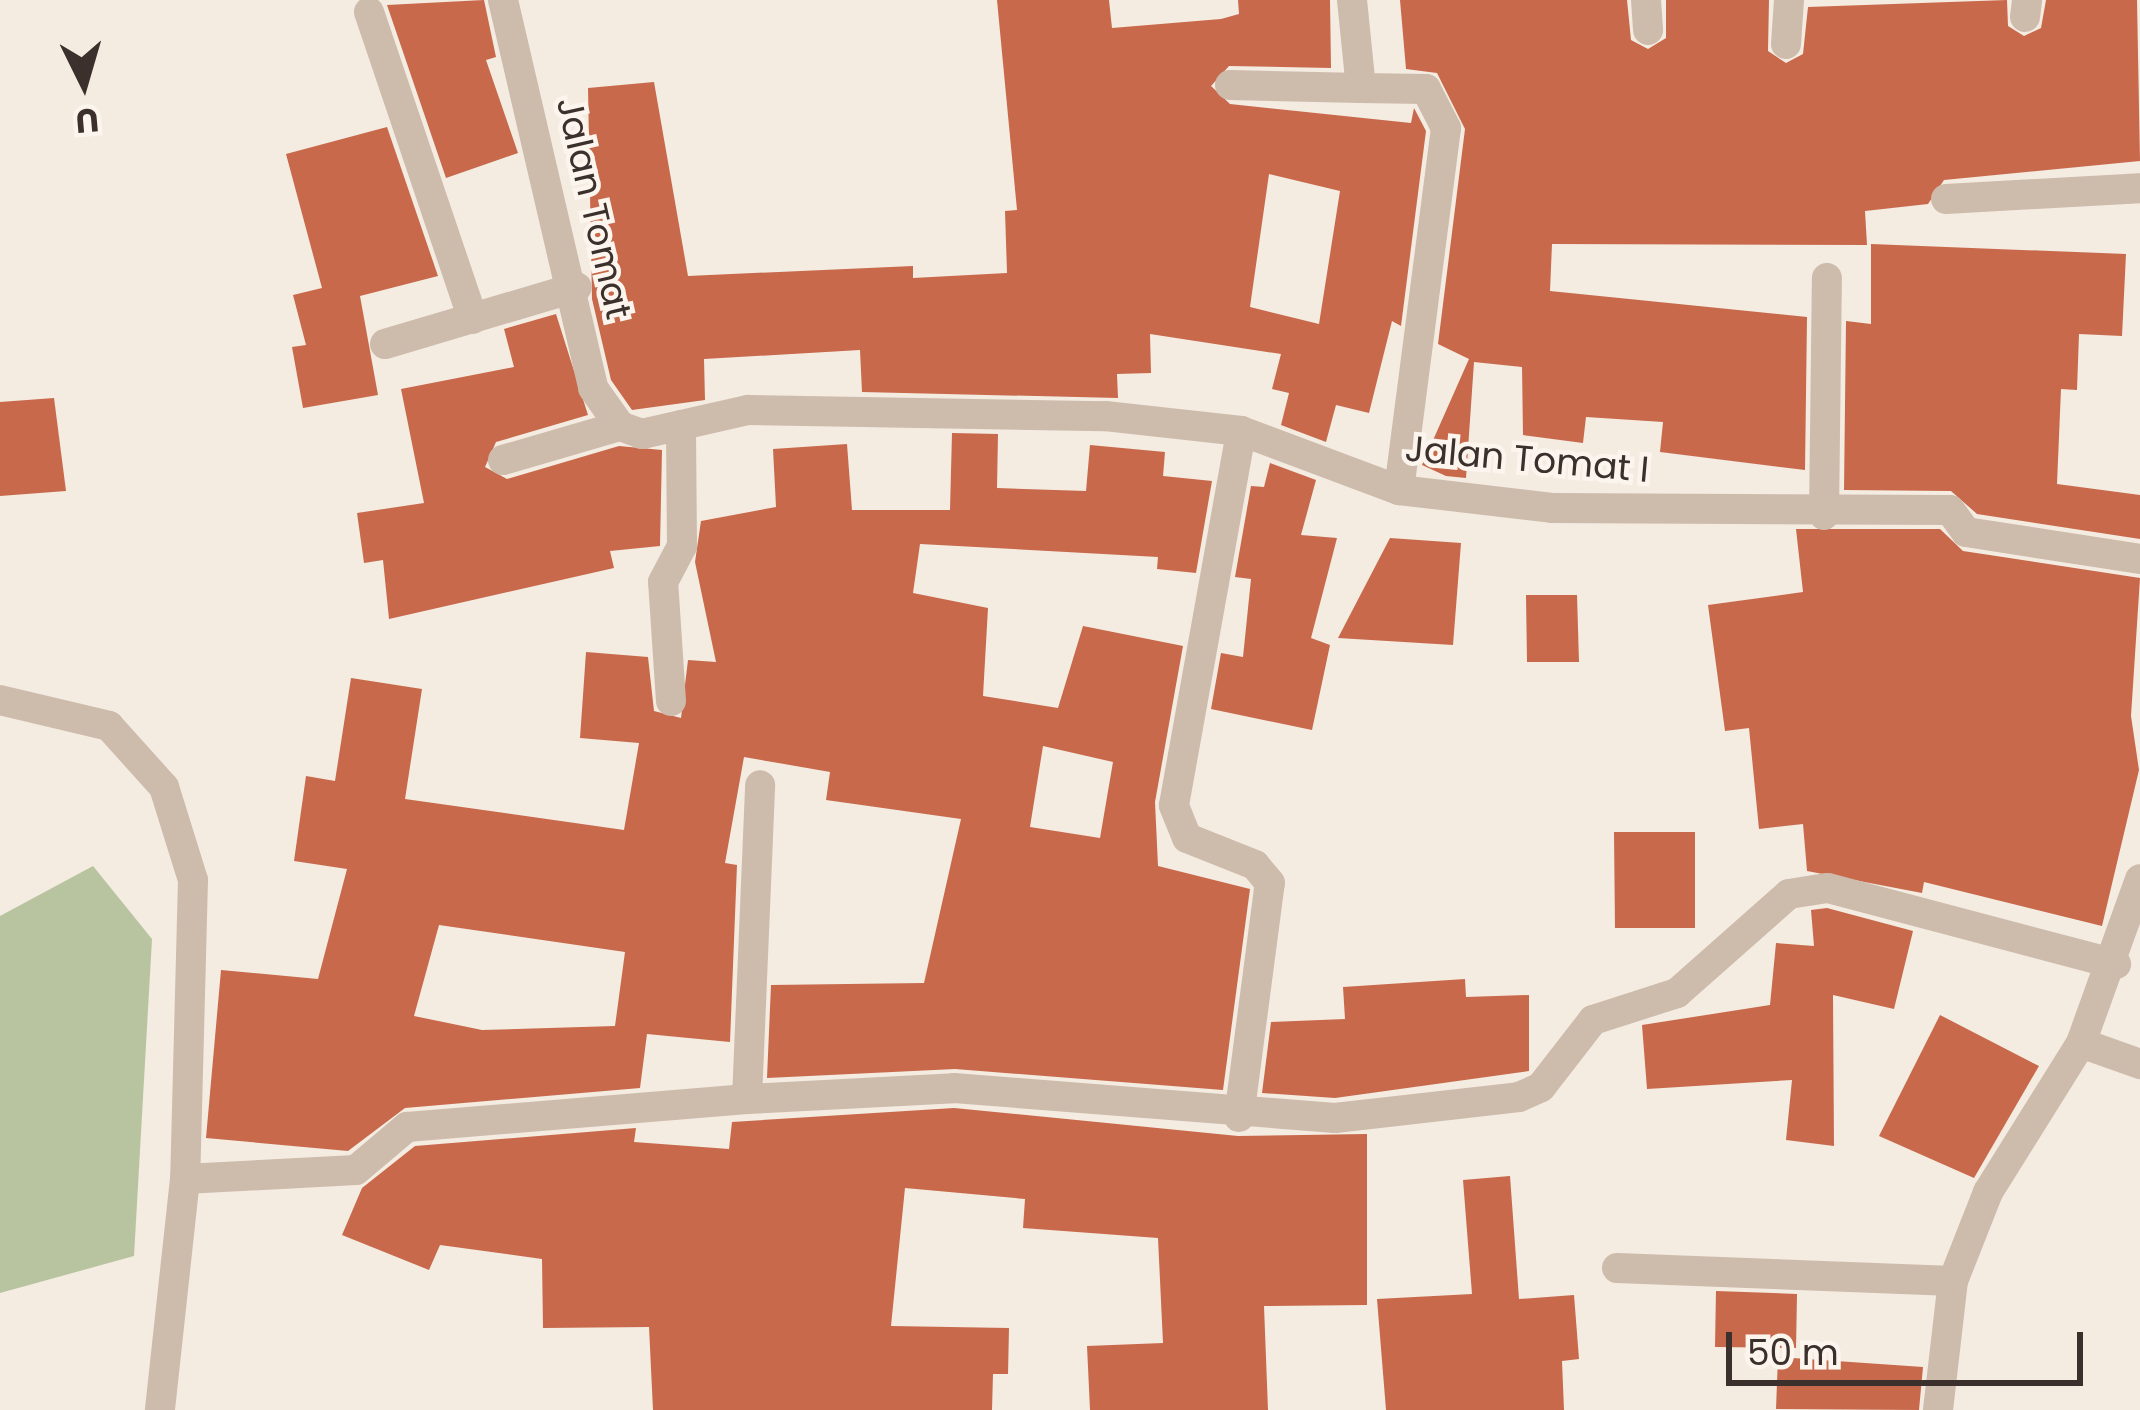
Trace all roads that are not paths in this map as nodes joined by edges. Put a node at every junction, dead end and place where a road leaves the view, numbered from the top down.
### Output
1 (503, 0) edge
2 (1352, 0) edge
3 (1789, 0) edge
4 (369, 12) dead end
5 (1786, 44) dead end
6 (1230, 85) dead end
7 (1361, 88) junction
8 (2140, 188) edge
9 (1946, 199) dead end
10 (1827, 278) dead end
11 (578, 287) junction
12 (473, 319) junction
13 (386, 344) dead end
14 (681, 425) junction
15 (620, 426) junction
16 (1241, 430) junction
17 (503, 460) dead end
18 (1399, 490) junction
19 (1824, 515) junction
20 (2140, 560) edge
21 (0, 700) edge
22 (670, 701) dead end
23 (760, 785) dead end
24 (2140, 879) edge
25 (2116, 964) junction
26 (2081, 1042) junction
27 (2140, 1064) edge
28 (747, 1099) junction
29 (1239, 1117) junction
30 (185, 1179) junction
31 (1617, 1268) dead end
32 (1953, 1282) junction
33 (160, 1410) edge
34 (1938, 1410) edge

1 - 11 street, Jalan Tomat
2 - 7 street
3 - 5 street
4 - 12 street
6 - 7 street
7 - 18 street
8 - 9 street
10 - 19 street
11 - 12 street
11 - 15 street, Jalan Tomat
12 - 13 street
14 - 15 street, Jalan Tomat I
14 - 16 street, Jalan Tomat I
14 - 22 street
15 - 17 street, Jalan Tomat I
16 - 18 street, Jalan Tomat I
16 - 29 street
18 - 19 street, Jalan Tomat I
19 - 20 street, Jalan Tomat I
21 - 30 street
23 - 28 street
24 - 25 street
25 - 26 street
25 - 29 street
26 - 27 street
26 - 32 street
28 - 29 street
28 - 30 street
30 - 33 street
31 - 32 street
32 - 34 street

